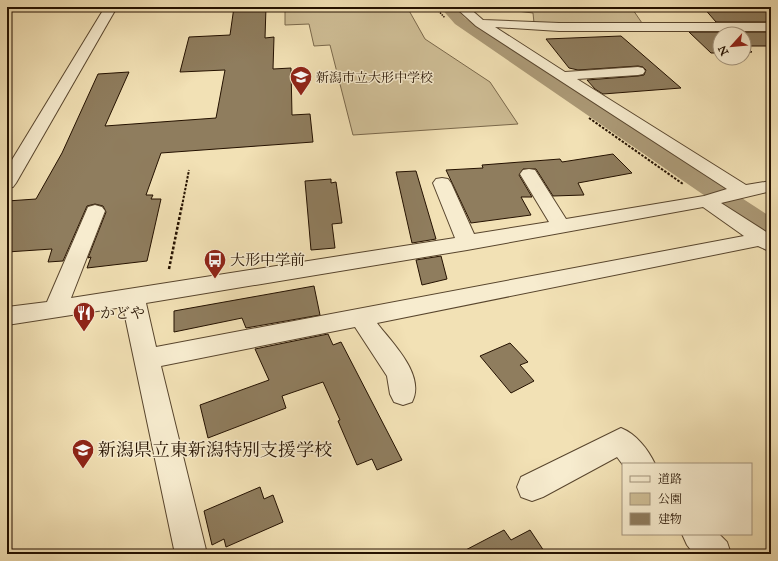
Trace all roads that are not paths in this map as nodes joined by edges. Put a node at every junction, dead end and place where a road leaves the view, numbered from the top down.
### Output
1 (111, 7) edge
2 (461, 7) edge
3 (479, 26) junction
4 (771, 27) edge
5 (638, 71) dead end
6 (561, 76) junction
7 (529, 174) dead end
8 (7, 183) edge
9 (442, 183) dead end
10 (771, 186) edge
11 (739, 192) junction
12 (709, 199) junction
13 (96, 211) dead end
14 (561, 226) junction
15 (467, 243) junction
16 (761, 243) edge
17 (133, 298) junction
18 (55, 309) junction
19 (7, 316) edge
20 (360, 318) junction
21 (147, 359) junction
22 (403, 394) dead end
23 (639, 463) edge
24 (532, 487) dead end
25 (699, 535) edge
26 (191, 554) edge
27 (715, 554) edge

1 - 8 street
2 - 3 street
3 - 4 street
3 - 6 street
5 - 6 street
6 - 11 street
7 - 14 street
9 - 15 street
10 - 11 street
11 - 12 street
12 - 14 street
12 - 16 street
13 - 18 street
14 - 15 street
15 - 17 street
16 - 20 street
17 - 18 street
17 - 21 street
18 - 19 street
20 - 21 street
20 - 22 street
21 - 26 street
23 - 24 street
25 - 27 street

